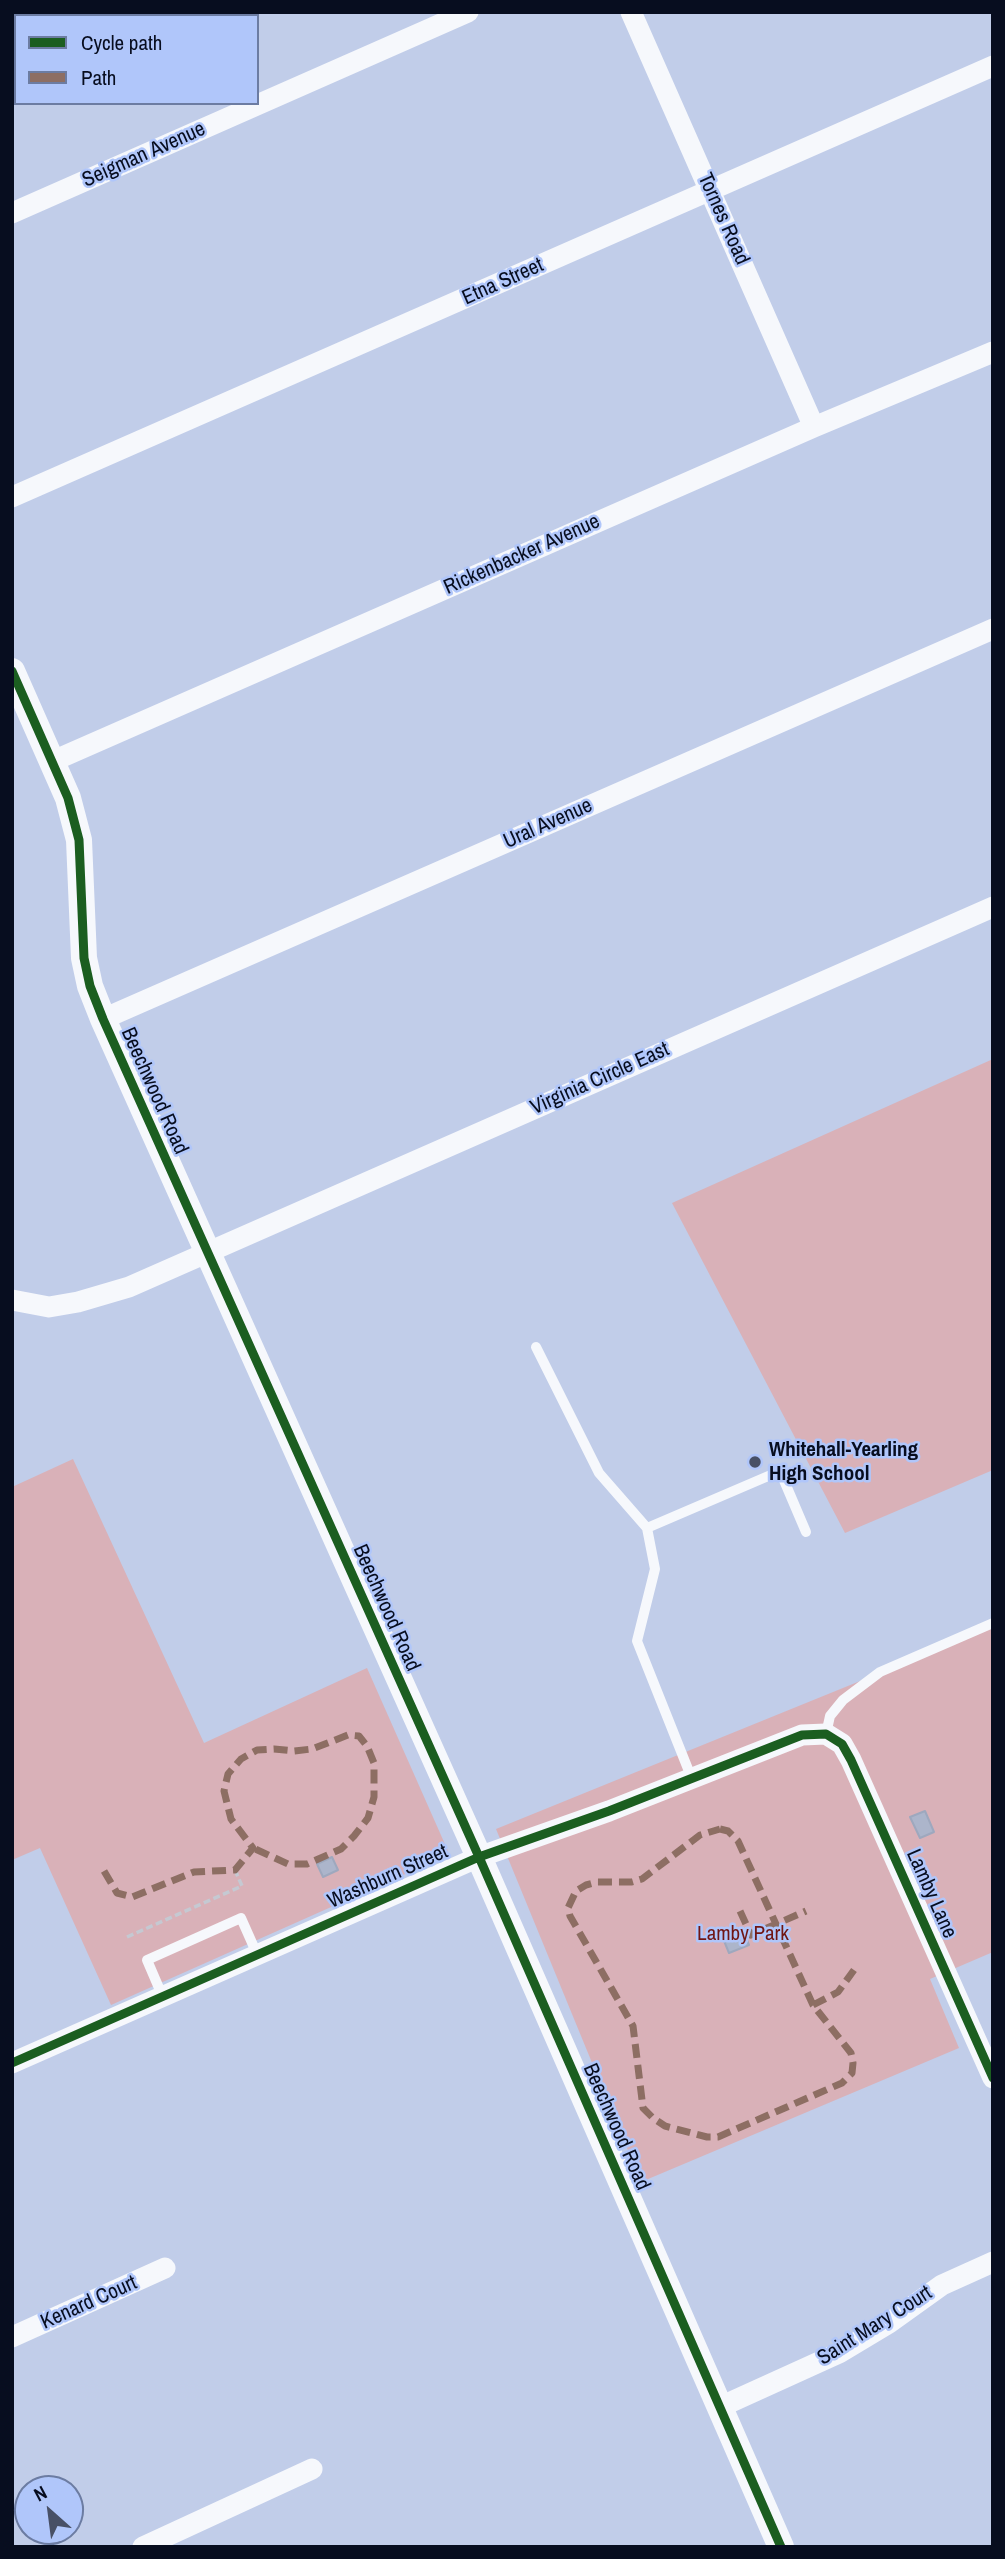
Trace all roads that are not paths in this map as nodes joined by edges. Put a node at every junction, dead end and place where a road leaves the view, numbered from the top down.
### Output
1 (468, 12) edge
2 (631, 12) edge
3 (993, 66) edge
4 (259, 104) edge
5 (257, 105) edge
6 (710, 191) junction
7 (12, 213) edge
8 (993, 352) edge
9 (814, 427) junction
10 (12, 497) edge
11 (993, 629) edge
12 (12, 671) edge
13 (53, 761) junction
14 (993, 907) edge
15 (103, 1019) junction
16 (208, 1254) junction
17 (12, 1300) edge
18 (536, 1347) dead end
19 (647, 1528) junction
20 (806, 1532) dead end
21 (993, 1623) edge
22 (826, 1734) junction
23 (692, 1779) junction
24 (479, 1857) junction
25 (257, 1954) junction
26 (162, 1995) junction
27 (12, 2063) edge
28 (993, 2078) edge
29 (993, 2262) edge
30 (165, 2268) dead end
31 (12, 2337) edge
32 (720, 2407) junction
33 (312, 2469) dead end
34 (143, 2547) edge
35 (781, 2547) edge

1 - 4 street, Seigman Avenue
2 - 6 street, Tornes Road
3 - 6 street, Etna Street
5 - 7 street, Seigman Avenue
6 - 9 street, Tornes Road
6 - 10 street, Etna Street
8 - 9 street, Rickenbacker Avenue
9 - 13 street, Rickenbacker Avenue
11 - 15 street, Ural Avenue
12 - 13 street, Beechwood Road
13 - 15 street, Beechwood Road
14 - 16 street, Virginia Circle East
15 - 16 street, Beechwood Road
16 - 17 street, Virginia Circle East
16 - 24 street, Beechwood Road
18 - 19 lane
19 - 20 lane
19 - 23 lane
21 - 22 lane
22 - 23 street, Washburn Street
22 - 28 street, Lamby Lane
23 - 24 street, Washburn Street
24 - 25 street, Washburn Street
24 - 32 street, Beechwood Road
25 - 26 street, Washburn Street
25 - 26 lane
26 - 27 street, Washburn Street
29 - 32 street, Saint Mary Court
30 - 31 street, Kenard Court
32 - 35 street, Beechwood Road
33 - 34 street

